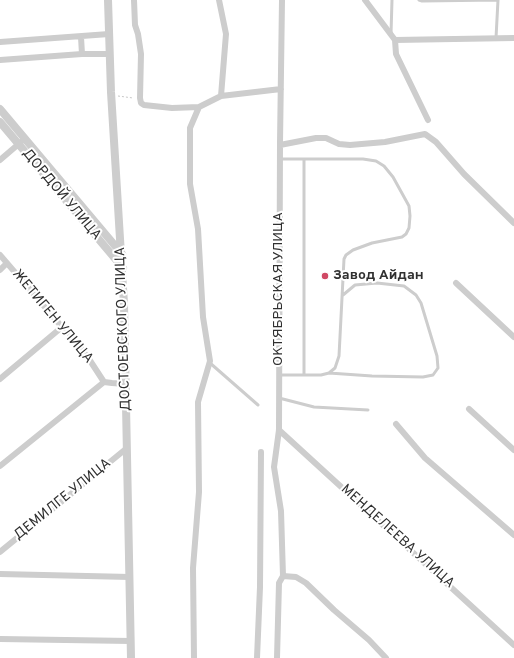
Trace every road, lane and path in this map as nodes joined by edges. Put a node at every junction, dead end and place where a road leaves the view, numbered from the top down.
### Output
1 (108, 0) edge
2 (134, 0) edge
3 (220, 0) edge
4 (282, 0) edge
5 (365, 0) edge
6 (392, 0) edge
7 (419, 0) edge
8 (498, 0) edge
9 (109, 34) junction
10 (81, 37) junction
11 (393, 38) junction
12 (514, 38) edge
13 (496, 39) junction
14 (0, 42) edge
15 (82, 54) junction
16 (110, 54) junction
17 (0, 60) edge
18 (281, 89) junction
19 (112, 96) junction
20 (221, 96) junction
21 (140, 98) junction
22 (199, 107) junction
23 (0, 109) edge
24 (428, 120) dead end
25 (0, 122) edge
26 (22, 141) junction
27 (280, 145) junction
28 (280, 159) junction
29 (304, 159) junction
30 (0, 160) edge
31 (514, 222) edge
32 (121, 232) junction
33 (108, 239) junction
34 (111, 254) junction
35 (122, 254) junction
36 (0, 255) edge
37 (7, 264) junction
38 (123, 268) junction
39 (0, 270) edge
40 (456, 284) dead end
41 (343, 295) junction
42 (62, 327) junction
43 (514, 338) edge
44 (209, 363) junction
45 (328, 373) junction
46 (279, 375) junction
47 (304, 376) junction
48 (0, 379) edge
49 (104, 382) junction
50 (125, 384) junction
51 (279, 398) junction
52 (258, 405) dead end
53 (469, 408) dead end
54 (368, 410) dead end
55 (396, 424) dead end
56 (279, 430) junction
57 (127, 448) junction
58 (514, 450) edge
59 (261, 452) dead end
60 (0, 466) edge
61 (514, 535) edge
62 (0, 552) edge
63 (0, 574) edge
64 (283, 576) junction
65 (130, 577) junction
66 (0, 639) edge
67 (130, 641) junction
68 (514, 645) edge
69 (130, 658) edge
70 (194, 658) edge
71 (258, 658) edge
72 (277, 658) edge
73 (386, 658) edge

1 - 9 street, ДОСТОЕВСКОГО УЛИЦА
2 - 21 street
3 - 20 street
4 - 18 street, ОКТЯБРЬСКАЯ УЛИЦА
5 - 11 street
6 - 11 lane
7 - 8 lane
8 - 13 lane
9 - 10 street
9 - 16 street, ДОСТОЕВСКОГО УЛИЦА
10 - 14 street
10 - 15 street
11 - 13 street
11 - 24 street
12 - 13 street
15 - 16 street
15 - 17 street
16 - 19 street, ДОСТОЕВСКОГО УЛИЦА
18 - 20 street
18 - 27 street, ОКТЯБРЬСКАЯ УЛИЦА
19 - 21 path
19 - 32 street, ДОСТОЕВСКОГО УЛИЦА
20 - 22 street
21 - 22 street
22 - 44 street
23 - 26 street, ДОРДОЙ УЛИЦА
25 - 26 street, ДОРДОЙ УЛИЦА
26 - 30 street
26 - 33 street, ДОРДОЙ УЛИЦА
26 - 34 street, ДОРДОЙ УЛИЦА
27 - 28 street, ОКТЯБРЬСКАЯ УЛИЦА
27 - 31 street
28 - 29 lane
28 - 46 street, ОКТЯБРЬСКАЯ УЛИЦА
29 - 41 lane
29 - 47 lane
32 - 33 street
32 - 35 street, ДОСТОЕВСКОГО УЛИЦА
33 - 35 street, ДОРДОЙ УЛИЦА
34 - 35 street
34 - 38 street, ДОРДОЙ УЛИЦА
35 - 38 street, ДОСТОЕВСКОГО УЛИЦА
36 - 37 street, ЖЕТИГЕН УЛИЦА
37 - 39 street
37 - 42 street, ЖЕТИГЕН УЛИЦА
38 - 50 street, ДОСТОЕВСКОГО УЛИЦА
40 - 43 street
41 - 45 lane
41 - 45 lane
42 - 48 street
42 - 49 street, ЖЕТИГЕН УЛИЦА
44 - 52 lane
44 - 70 street
45 - 47 lane
46 - 47 lane
46 - 51 street, ОКТЯБРЬСКАЯ УЛИЦА
49 - 50 street
49 - 60 street
50 - 57 street, ДОСТОЕВСКОГО УЛИЦА
51 - 54 lane
51 - 56 street, ОКТЯБРЬСКАЯ УЛИЦА
53 - 58 street
55 - 61 street
56 - 64 street, ОКТЯБРЬСКАЯ УЛИЦА
56 - 68 street, МЕНДЕЛЕЕВА УЛИЦА
57 - 62 street, ДЕМИЛГЕ УЛИЦА
57 - 65 street, ДОСТОЕВСКОГО УЛИЦА
59 - 71 street
63 - 65 street
64 - 72 street, ОКТЯБРЬСКАЯ УЛИЦА
64 - 73 street
65 - 67 street, ДОСТОЕВСКОГО УЛИЦА
66 - 67 street
67 - 69 street, ДОСТОЕВСКОГО УЛИЦА

